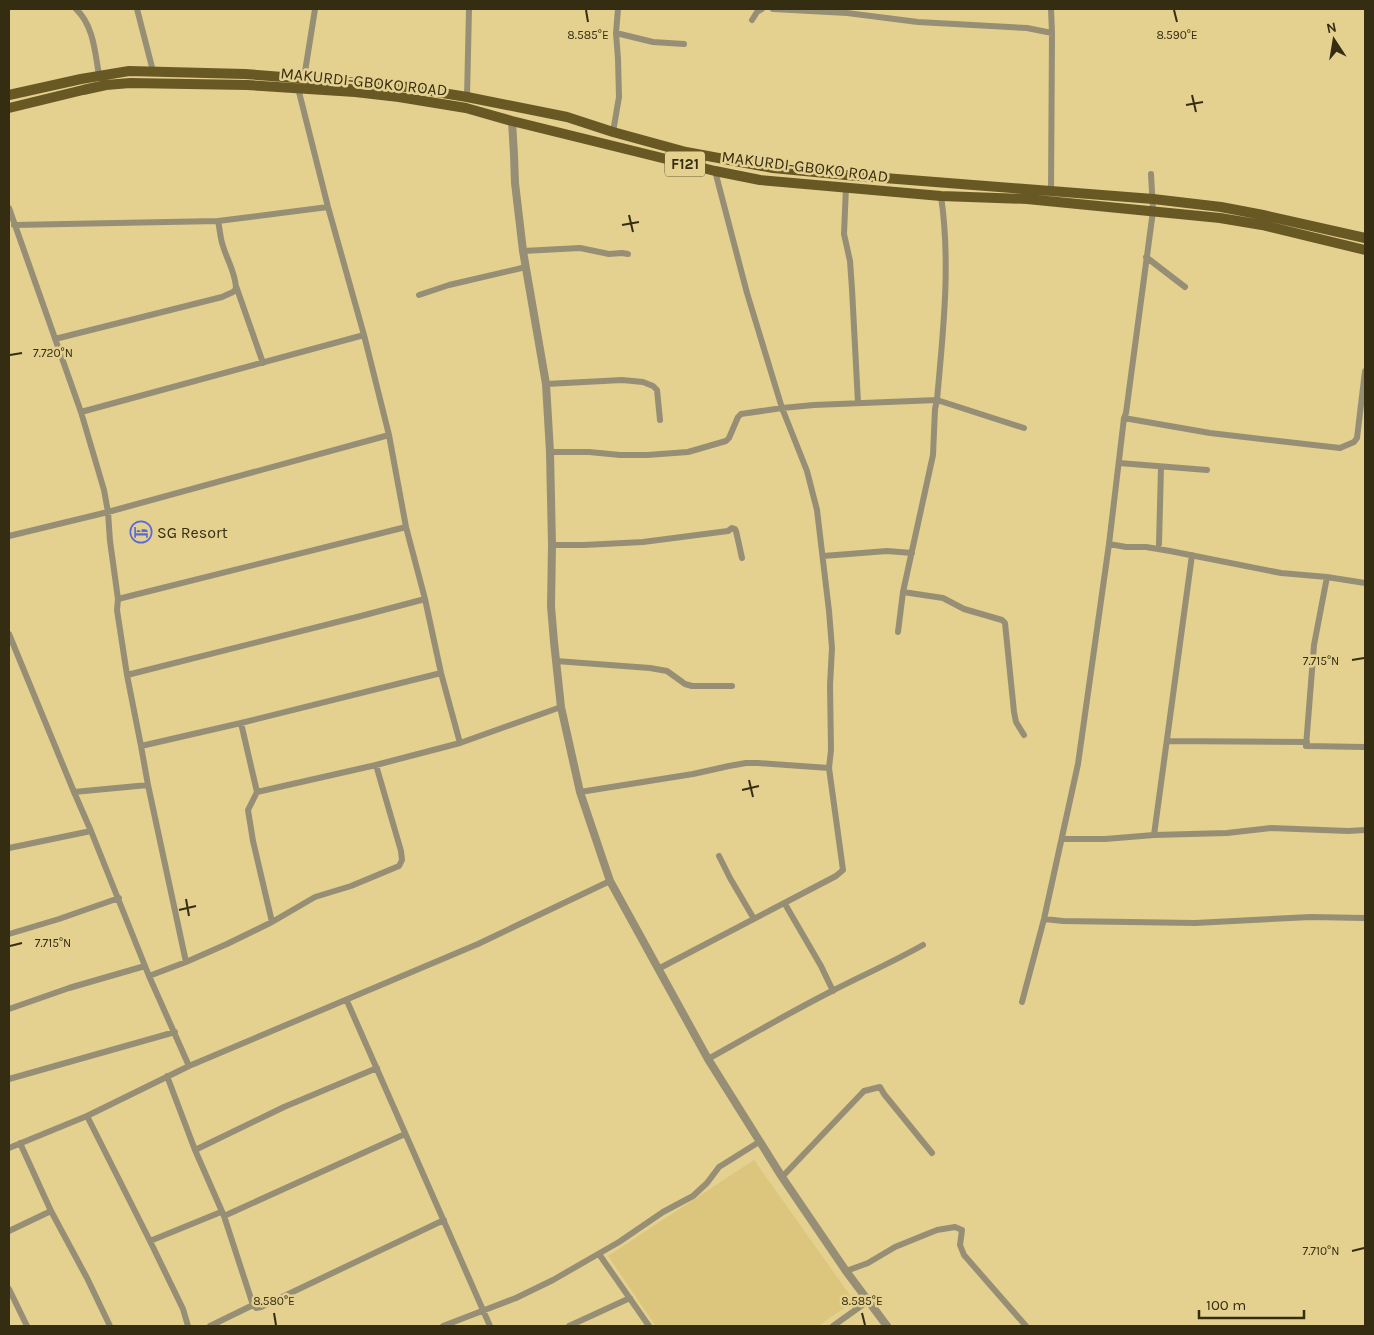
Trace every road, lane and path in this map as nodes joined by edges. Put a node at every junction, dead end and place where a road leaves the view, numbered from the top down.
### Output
1 (76, 9) edge
2 (137, 9) edge
3 (315, 9) edge
4 (469, 9) edge
5 (618, 9) edge
6 (762, 9) edge
7 (772, 9) edge
8 (1051, 9) edge
9 (752, 20) dead end
10 (616, 33) junction
11 (1052, 33) junction
12 (684, 44) dead end
13 (153, 71) junction
14 (103, 74) junction
15 (304, 78) junction
16 (106, 85) junction
17 (298, 88) junction
18 (9, 95) edge
19 (467, 96) junction
20 (9, 108) edge
21 (512, 121) junction
22 (613, 132) junction
23 (715, 171) junction
24 (1151, 174) dead end
25 (846, 187) junction
26 (1051, 191) junction
27 (940, 196) junction
28 (1153, 199) junction
29 (328, 207) junction
30 (9, 208) edge
31 (1153, 210) junction
32 (218, 222) junction
33 (14, 225) junction
34 (1365, 238) edge
35 (1365, 250) edge
36 (523, 251) junction
37 (628, 254) dead end
38 (1146, 257) junction
39 (526, 267) junction
40 (236, 286) junction
41 (1185, 287) dead end
42 (418, 295) dead end
43 (364, 335) junction
44 (55, 339) junction
45 (262, 363) junction
46 (1365, 371) edge
47 (546, 384) junction
48 (937, 400) junction
49 (858, 403) junction
50 (782, 408) junction
51 (81, 412) junction
52 (1124, 418) junction
53 (660, 420) dead end
54 (1024, 428) dead end
55 (389, 435) junction
56 (550, 452) junction
57 (1119, 463) junction
58 (1161, 467) junction
59 (1208, 470) dead end
60 (108, 512) junction
61 (406, 527) junction
62 (9, 536) edge
63 (1109, 544) junction
64 (1159, 544) dead end
65 (552, 545) junction
66 (912, 553) junction
67 (1192, 555) junction
68 (823, 556) junction
69 (742, 558) dead end
70 (1327, 576) junction
71 (1365, 583) edge
72 (904, 592) junction
73 (425, 599) junction
74 (118, 600) junction
75 (898, 632) dead end
76 (9, 634) edge
77 (556, 661) junction
78 (441, 673) junction
79 (127, 675) junction
80 (732, 686) dead end
81 (561, 708) junction
82 (242, 723) junction
83 (1024, 735) dead end
84 (1168, 741) junction
85 (1307, 742) junction
86 (460, 743) junction
87 (142, 746) junction
88 (1365, 747) edge
89 (376, 765) junction
90 (829, 768) junction
91 (148, 785) junction
92 (74, 792) junction
93 (258, 792) junction
94 (580, 792) junction
95 (1365, 830) edge
96 (92, 831) junction
97 (1154, 835) junction
98 (1062, 839) junction
99 (9, 848) edge
100 (719, 856) dead end
101 (610, 881) junction
102 (119, 898) junction
103 (785, 904) junction
104 (1365, 918) edge
105 (754, 919) junction
106 (1044, 919) junction
107 (272, 922) junction
108 (9, 934) edge
109 (923, 945) dead end
110 (186, 962) junction
111 (145, 966) junction
112 (658, 969) junction
113 (149, 976) junction
114 (833, 991) junction
115 (347, 1000) junction
116 (1022, 1002) dead end
117 (9, 1009) edge
118 (175, 1032) junction
119 (708, 1059) junction
120 (189, 1066) junction
121 (376, 1068) junction
122 (167, 1076) junction
123 (9, 1080) edge
124 (87, 1116) junction
125 (405, 1134) junction
126 (759, 1142) junction
127 (20, 1143) junction
128 (9, 1148) edge
129 (195, 1150) junction
130 (932, 1153) dead end
131 (782, 1178) junction
132 (51, 1211) junction
133 (223, 1214) junction
134 (444, 1220) junction
135 (9, 1231) edge
136 (150, 1241) junction
137 (599, 1254) junction
138 (846, 1271) junction
139 (9, 1290) edge
140 (630, 1298) junction
141 (868, 1301) junction
142 (253, 1305) junction
143 (483, 1310) junction
144 (27, 1326) edge
145 (110, 1326) edge
146 (188, 1326) edge
147 (210, 1326) edge
148 (443, 1326) edge
149 (490, 1326) edge
150 (569, 1326) edge
151 (649, 1326) edge
152 (833, 1326) edge
153 (887, 1326) edge
154 (1026, 1326) edge

1 - 14 street
2 - 13 street
3 - 15 street
4 - 19 street
5 - 10 street
6 - 9 street
7 - 11 street
8 - 11 street
10 - 12 street
10 - 22 street
11 - 26 street
13 - 14 main road, F121
13 - 15 main road, F121
14 - 16 main road
14 - 18 main road, F121
15 - 19 main road, F121
16 - 17 main road, MAKURDI-GBOKO ROAD / F121
16 - 20 main road, MAKURDI-GBOKO ROAD / F121
17 - 21 main road, MAKURDI-GBOKO ROAD / F121
17 - 29 street
19 - 22 main road, F121
21 - 23 main road, MAKURDI-GBOKO ROAD / F121
21 - 36 street
22 - 26 main road, F121
23 - 25 main road, MAKURDI-GBOKO ROAD / F121
23 - 50 street
24 - 28 street
25 - 27 main road, MAKURDI-GBOKO ROAD / F121
25 - 49 street
26 - 28 main road, F121
27 - 31 main road, MAKURDI-GBOKO ROAD / F121
27 - 48 street
28 - 31 street
28 - 34 main road, F121
29 - 32 street
29 - 43 street
30 - 33 street
31 - 35 main road, MAKURDI-GBOKO ROAD / F121
31 - 38 street
32 - 33 street
32 - 40 street
33 - 44 street
36 - 37 street
36 - 39 street
38 - 41 street
38 - 52 street
39 - 42 street
39 - 47 street
40 - 44 street
40 - 45 street
43 - 45 street
43 - 55 street
44 - 51 street
45 - 51 street
46 - 52 street
47 - 53 street
47 - 56 street
48 - 49 street
48 - 54 street
48 - 66 street
49 - 50 street
50 - 56 street
50 - 68 street
51 - 60 street
52 - 57 street
55 - 60 street
55 - 61 street
56 - 65 street
57 - 58 street
57 - 63 street
58 - 59 street
58 - 64 street
60 - 62 street
60 - 74 street
61 - 73 street
61 - 74 street
63 - 67 street
63 - 98 street
65 - 69 street
65 - 77 street
66 - 68 street
66 - 72 street
67 - 70 street
67 - 84 street
68 - 90 street
70 - 71 street
70 - 85 street
72 - 75 street
72 - 83 street
73 - 78 street
73 - 79 street
74 - 79 street
76 - 92 street
77 - 80 street
77 - 81 street
78 - 82 street
78 - 86 street
79 - 87 street
81 - 86 street
81 - 94 street
82 - 87 street
82 - 93 street
84 - 85 street
84 - 97 street
85 - 88 street
86 - 89 street
87 - 91 street
89 - 93 street
89 - 107 street
90 - 94 street
90 - 103 street
91 - 92 street
91 - 110 street
92 - 96 street
93 - 107 street
94 - 101 street
95 - 97 street
96 - 99 street
96 - 102 street
97 - 98 street
98 - 106 street
100 - 105 street
101 - 112 street
101 - 115 street
102 - 108 street
102 - 111 street
103 - 105 street
103 - 114 street
104 - 106 street
105 - 112 street
106 - 116 street
107 - 110 street
109 - 114 street
110 - 113 street
111 - 113 street
111 - 117 street
112 - 119 street
113 - 118 street
114 - 119 street
115 - 120 street
115 - 121 street
118 - 120 street
118 - 123 street
119 - 126 street
120 - 122 street
121 - 125 street
121 - 129 street
122 - 124 street
122 - 129 street
124 - 127 street
124 - 136 street
125 - 133 street
125 - 134 street
126 - 131 street
126 - 137 street
127 - 128 street
127 - 132 street
129 - 133 street
130 - 131 street
131 - 138 street
132 - 135 street
132 - 145 street
133 - 136 street
133 - 142 street
134 - 142 street
134 - 143 street
136 - 146 street
137 - 140 street
137 - 143 street
138 - 141 street
138 - 154 street
139 - 144 street
140 - 150 street
140 - 151 street
141 - 152 street
141 - 153 street
142 - 147 street
143 - 148 street
143 - 149 street

